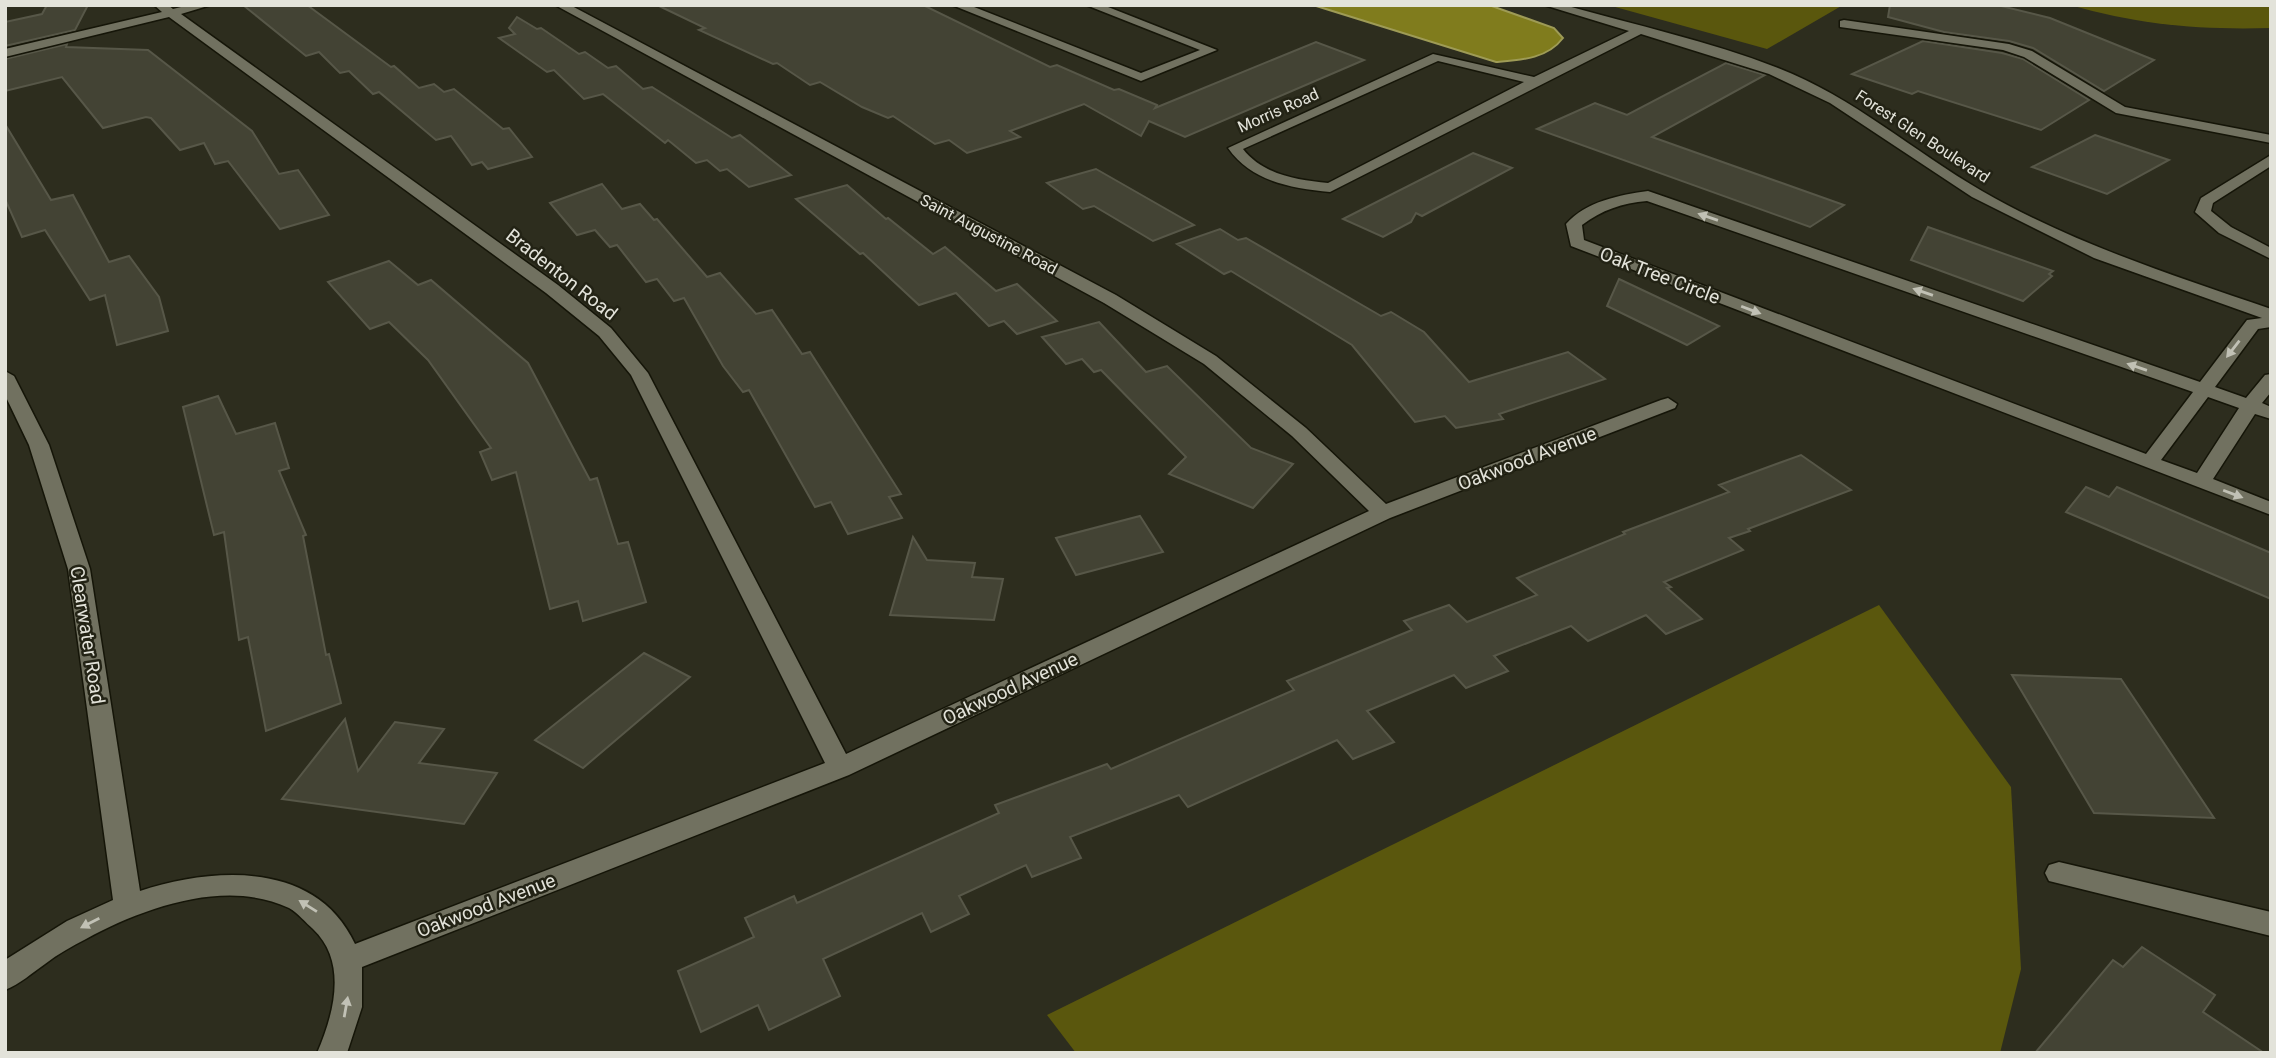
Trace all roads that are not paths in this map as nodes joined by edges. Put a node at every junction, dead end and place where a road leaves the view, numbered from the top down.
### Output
1 (205, 5) edge
2 (561, 5) edge
3 (958, 5) edge
4 (1091, 5) edge
5 (1550, 5) edge
6 (165, 9) edge
7 (1844, 24) dead end
8 (1640, 30) junction
9 (5, 53) edge
10 (1536, 82) junction
11 (2271, 139) edge
12 (2271, 159) edge
13 (2271, 254) edge
14 (2271, 315) edge
15 (2271, 322) edge
16 (5, 376) edge
17 (2271, 379) edge
18 (2202, 389) junction
19 (1668, 404) dead end
20 (2250, 406) junction
21 (2271, 413) edge
22 (2149, 463) junction
23 (2201, 482) junction
24 (2271, 509) edge
25 (1383, 513) junction
26 (840, 768) junction
27 (2060, 873) dead end
28 (128, 906) junction
29 (2271, 924) edge
30 (346, 960) junction
31 (5, 977) edge
32 (332, 1053) edge

1 - 6 street
2 - 25 street, Saint Augustine Road
3 - 4 street
5 - 8 street, Forest Glen Boulevard
6 - 9 street
6 - 26 street, Bradenton Road
7 - 11 street
8 - 10 street, Morris Road
8 - 14 street, Forest Glen Boulevard
10 - 10 street, Morris Road
12 - 13 street
15 -> 18 street
16 - 28 street, Clearwater Road
17 - 20 street
18 - 20 street, Oak Tree Circle
18 - 22 street
18 -> 22 street, Oak Tree Circle
19 - 25 street, Oakwood Avenue
20 - 21 street, Oak Tree Circle
20 - 23 street
22 - 23 street, Oak Tree Circle
23 -> 24 street, Oak Tree Circle
25 - 26 street, Oakwood Avenue
26 - 30 street, Oakwood Avenue
27 - 29 street
30 -> 28 street
28 -> 31 street
32 -> 30 street

